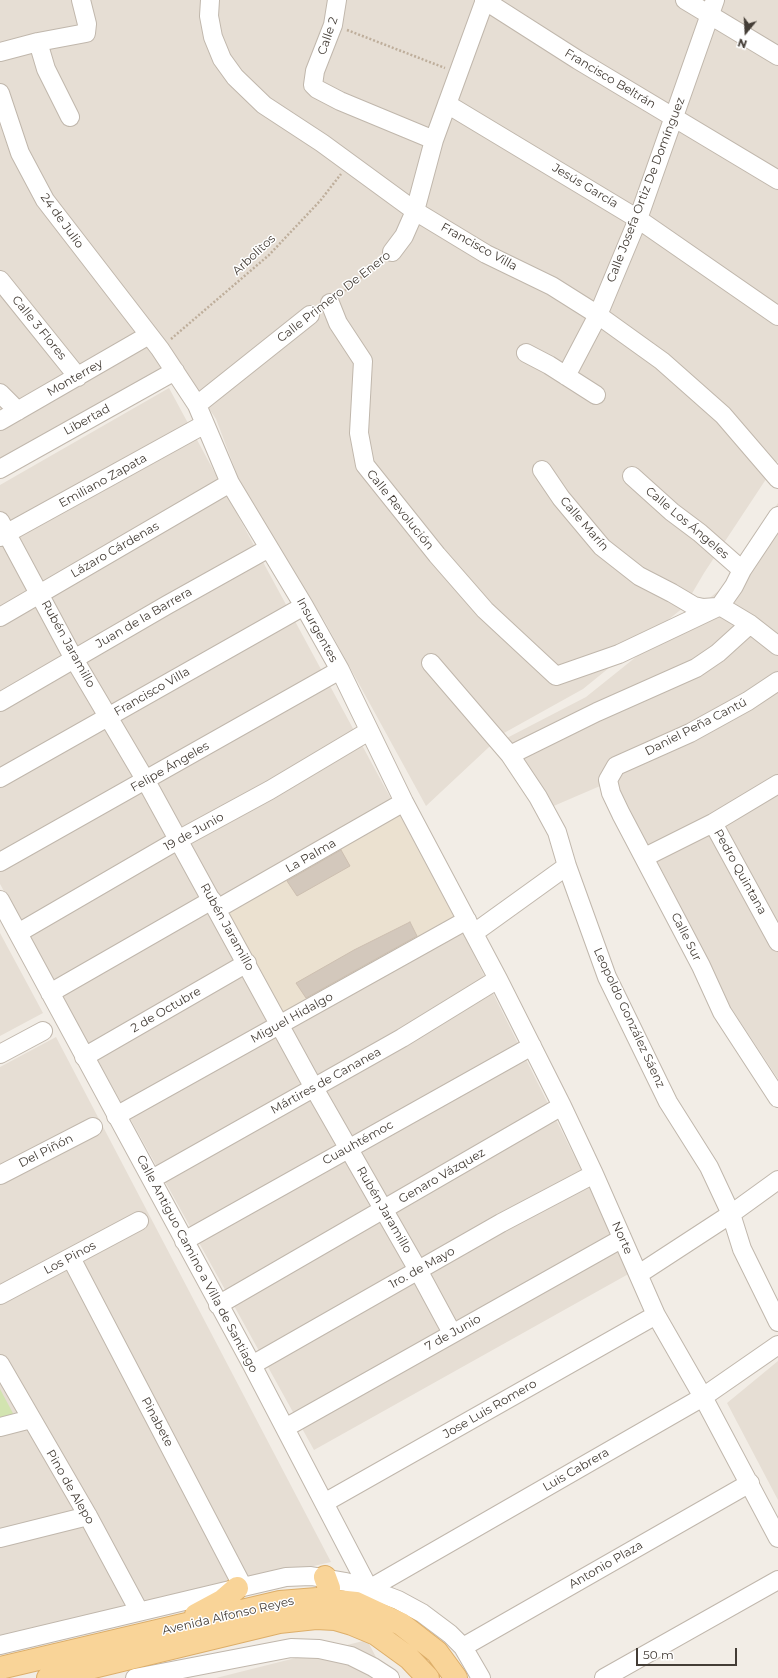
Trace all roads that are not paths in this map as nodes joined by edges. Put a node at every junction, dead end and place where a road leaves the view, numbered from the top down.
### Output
1 (82, 0) edge
2 (210, 0) edge
3 (337, 0) edge
4 (484, 0) edge
5 (686, 0) edge
6 (713, 7) edge
7 (38, 42) junction
8 (0, 52) edge
9 (778, 56) edge
10 (0, 93) edge
11 (447, 104) junction
12 (3, 115) edge
13 (70, 117) dead end
14 (675, 118) junction
15 (434, 140) junction
16 (778, 180) edge
17 (415, 211) junction
18 (638, 218) junction
19 (392, 252) road end
20 (0, 280) edge
21 (330, 303) road end
22 (598, 315) junction
23 (310, 316) dead end
24 (778, 316) edge
25 (154, 342) junction
26 (526, 353) dead end
27 (175, 371) junction
28 (566, 376) junction
29 (78, 377) junction
30 (0, 393) edge
31 (596, 395) dead end
32 (197, 405) junction
33 (18, 412) junction
34 (0, 421) edge
35 (205, 424) junction
36 (0, 469) edge
37 (542, 470) dead end
38 (632, 476) dead end
39 (778, 479) edge
40 (230, 483) junction
41 (778, 516) edge
42 (2, 530) edge
43 (269, 548) junction
44 (742, 570) junction
45 (40, 594) junction
46 (304, 606) junction
47 (720, 606) junction
48 (0, 617) edge
49 (750, 624) junction
50 (778, 646) edge
51 (74, 658) junction
52 (432, 663) dead end
53 (340, 670) junction
54 (778, 681) edge
55 (0, 702) edge
56 (108, 718) junction
57 (369, 731) junction
58 (510, 755) junction
59 (612, 770) joint
60 (0, 778) edge
61 (146, 781) junction
62 (778, 784) edge
63 (404, 802) junction
64 (713, 823) junction
65 (178, 840) junction
66 (645, 858) junction
67 (0, 862) edge
68 (567, 866) junction
69 (0, 900) edge
70 (214, 904) junction
71 (470, 926) junction
72 (18, 933) junction
73 (778, 942) edge
74 (247, 963) junction
75 (498, 979) junction
76 (50, 992) junction
77 (281, 1025) junction
78 (43, 1031) dead end
79 (532, 1046) junction
80 (0, 1054) edge
81 (84, 1057) junction
82 (314, 1088) junction
83 (778, 1098) edge
84 (562, 1106) junction
85 (116, 1116) junction
86 (93, 1127) dead end
87 (348, 1148) junction
88 (0, 1174) edge
89 (594, 1174) junction
90 (152, 1179) junction
91 (778, 1180) edge
92 (383, 1209) junction
93 (731, 1214) junction
94 (139, 1221) dead end
95 (621, 1239) junction
96 (184, 1241) junction
97 (71, 1258) junction
98 (418, 1270) junction
99 (639, 1274) junction
100 (0, 1295) edge
101 (218, 1305) junction
102 (656, 1315) junction
103 (778, 1322) edge
104 (452, 1333) junction
105 (778, 1345) edge
106 (0, 1364) edge
107 (252, 1365) junction
108 (703, 1397) junction
109 (31, 1418) junction
110 (0, 1427) edge
111 (284, 1428) junction
112 (750, 1483) junction
113 (324, 1503) junction
114 (88, 1516) junction
115 (0, 1538) edge
116 (778, 1538) edge
117 (325, 1577) junction
118 (778, 1580) edge
119 (240, 1587) junction
120 (369, 1589) junction
121 (327, 1609) junction
122 (373, 1610) junction
123 (139, 1611) junction
124 (179, 1627) junction
125 (376, 1634) junction
126 (0, 1645) edge
127 (463, 1647) junction
128 (0, 1668) edge
129 (155, 1676) edge
130 (48, 1678) edge
131 (135, 1678) edge
132 (390, 1678) edge
133 (406, 1678) edge
134 (428, 1678) edge
135 (456, 1678) edge
136 (480, 1678) edge
137 (604, 1678) edge

1 - 7 street
2 - 17 street, Francisco Villa
3 - 15 street, Calle 2
4 - 11 street, Calle Primero De Enero
4 - 14 street, Francisco Beltrán
5 - 6 street
6 - 9 street
6 - 14 street, Calle Josefa Ortiz De Domínguez
7 - 8 street
7 - 13 street
10 - 12 street, 24 de Julio
11 - 15 street, Calle Primero De Enero
11 - 18 street, Jesús García
12 - 25 street, 24 de Julio
14 - 16 street, Francisco Beltrán
14 - 18 street, Calle Josefa Ortiz De Domínguez
15 - 17 street, Calle Primero De Enero
17 - 19 street, Calle Primero De Enero
17 - 22 street, Francisco Villa
18 - 22 street, Calle Josefa Ortiz De Domínguez
18 - 24 street, Jesús García
20 - 29 street, Calle 3 Flores
21 - 47 street, Calle Revolución
22 - 28 street, Calle Josefa Ortiz De Domínguez
22 - 39 street, Francisco Villa
23 - 32 street, Calle Primero De Enero
25 - 27 street, Insurgentes
25 - 29 street, Monterrey
26 - 28 street
27 - 32 street, Insurgentes
27 - 36 street, Libertad
28 - 31 street
29 - 33 street, Monterrey
30 - 33 street
32 - 35 street, Insurgentes
33 - 34 street, Monterrey
35 - 40 street, Insurgentes
35 - 42 street, Emiliano Zapata
37 - 47 street, Calle Marín
38 - 44 street, Calle Los Ángeles
40 - 43 street, Insurgentes
40 - 45 street, Lázaro Cárdenas
41 - 44 street
42 - 45 street, Rubén Jaramillo
43 - 46 street, Insurgentes
43 - 51 street, Juan de la Barrera
44 - 47 street
45 - 48 street, Lázaro Cárdenas
45 - 51 street, Rubén Jaramillo
46 - 53 street, Insurgentes
46 - 56 street, Francisco Villa
47 - 49 street
49 - 50 street
49 - 58 street
51 - 55 street, Juan de la Barrera
51 - 56 street, Rubén Jaramillo
52 - 58 street, Leopoldo González Sáenz
53 - 57 street, Insurgentes
53 - 61 street, Felipe Ángeles
54 - 59 street, Daniel Peña Cantú
56 - 60 street, Francisco Villa
56 - 61 street, Rubén Jaramillo
57 - 63 street, Insurgentes
57 - 65 street, 19 de Junio
58 - 68 street, Leopoldo González Sáenz
59 - 66 street, Calle Sur
61 - 65 street, Rubén Jaramillo
61 - 67 street, Felipe Ángeles
62 - 64 street
63 - 70 street, La Palma
63 - 71 street, Insurgentes
64 - 66 street
64 - 73 street, Pedro Quintana
65 - 70 street, Rubén Jaramillo
65 - 72 street, 19 de Junio
66 - 83 street, Calle Sur
68 - 71 street, Miguel Hidalgo
68 - 93 street, Leopoldo González Sáenz
69 - 72 street, Calle Antiguo Camino a Villa de Santiago
70 - 74 street, Rubén Jaramillo
70 - 76 street, La Palma
71 - 75 street, Norte
71 - 77 street, Miguel Hidalgo
72 - 76 street, Calle Antiguo Camino a Villa de Santiago
74 - 77 street, Rubén Jaramillo
74 - 81 street, 2 de Octubre
75 - 79 street, Norte
75 - 82 street, Mártires de Cananea
76 - 81 street, Calle Antiguo Camino a Villa de Santiago
77 - 82 street, Rubén Jaramillo
77 - 85 street, Miguel Hidalgo
78 - 80 street
79 - 84 street, Norte
79 - 87 street, Cuauhtémoc
81 - 85 street, Calle Antiguo Camino a Villa de Santiago
82 - 87 street, Rubén Jaramillo
82 - 90 street, Mártires de Cananea
84 - 89 street, Norte
84 - 92 street, Genaro Vázquez
85 - 90 street, Calle Antiguo Camino a Villa de Santiago
86 - 88 street, Del Piñón
87 - 92 street, Rubén Jaramillo
87 - 96 street, Cuauhtémoc
89 - 95 street, Norte
89 - 98 street, 1ro. de Mayo
90 - 96 street, Calle Antiguo Camino a Villa de Santiago
91 - 93 street
92 - 98 street, Rubén Jaramillo
92 - 101 street, Genaro Vázquez
93 - 99 street
93 - 103 street, Leopoldo González Sáenz
94 - 97 street, Los Pinos
95 - 99 street, Norte
95 - 104 street, 7 de Junio
96 - 101 street, Calle Antiguo Camino a Villa de Santiago
97 - 100 street, Los Pinos
97 - 119 street, Pinabete
98 - 104 street, Rubén Jaramillo
98 - 107 street, 1ro. de Mayo
99 - 102 street, Norte
101 - 107 street, Calle Antiguo Camino a Villa de Santiago
102 - 108 street, Norte
102 - 113 street, Jose Luis Romero
104 - 111 street, 7 de Junio
105 - 108 street, Luis Cabrera
106 - 109 street, Pino de Alepo
107 - 111 street, Calle Antiguo Camino a Villa de Santiago
108 - 112 street, Norte
108 - 120 street, Luis Cabrera
109 - 110 street
109 - 114 street, Pino de Alepo
111 - 113 street, Calle Antiguo Camino a Villa de Santiago
112 - 116 street, Norte
112 - 127 street, Antonio Plaza
113 - 120 street, Calle Antiguo Camino a Villa de Santiago
114 - 115 street
114 - 123 street, Pino de Alepo
117 - 119 street
117 - 120 street
117 - 121 main road
118 - 137 street
119 - 123 street
119 - 124 main road
120 - 122 street, Calle Antiguo Camino a Villa de Santiago
120 - 127 street
121 - 122 main road, Avenida Alfonso Reyes
121 - 124 main road, Avenida Alfonso Reyes
121 - 125 main road, Avenida Alfonso Reyes
121 - 130 main road, Avenida Alfonso Reyes
122 - 125 street, Calle Antiguo Camino a Villa de Santiago
122 - 135 main road, Avenida Alfonso Reyes
123 - 126 street
124 - 128 main road, Avenida Alfonso Reyes
125 - 133 main road
125 - 134 main road, Avenida Alfonso Reyes
127 - 136 street
129 - 131 street
129 - 132 street

